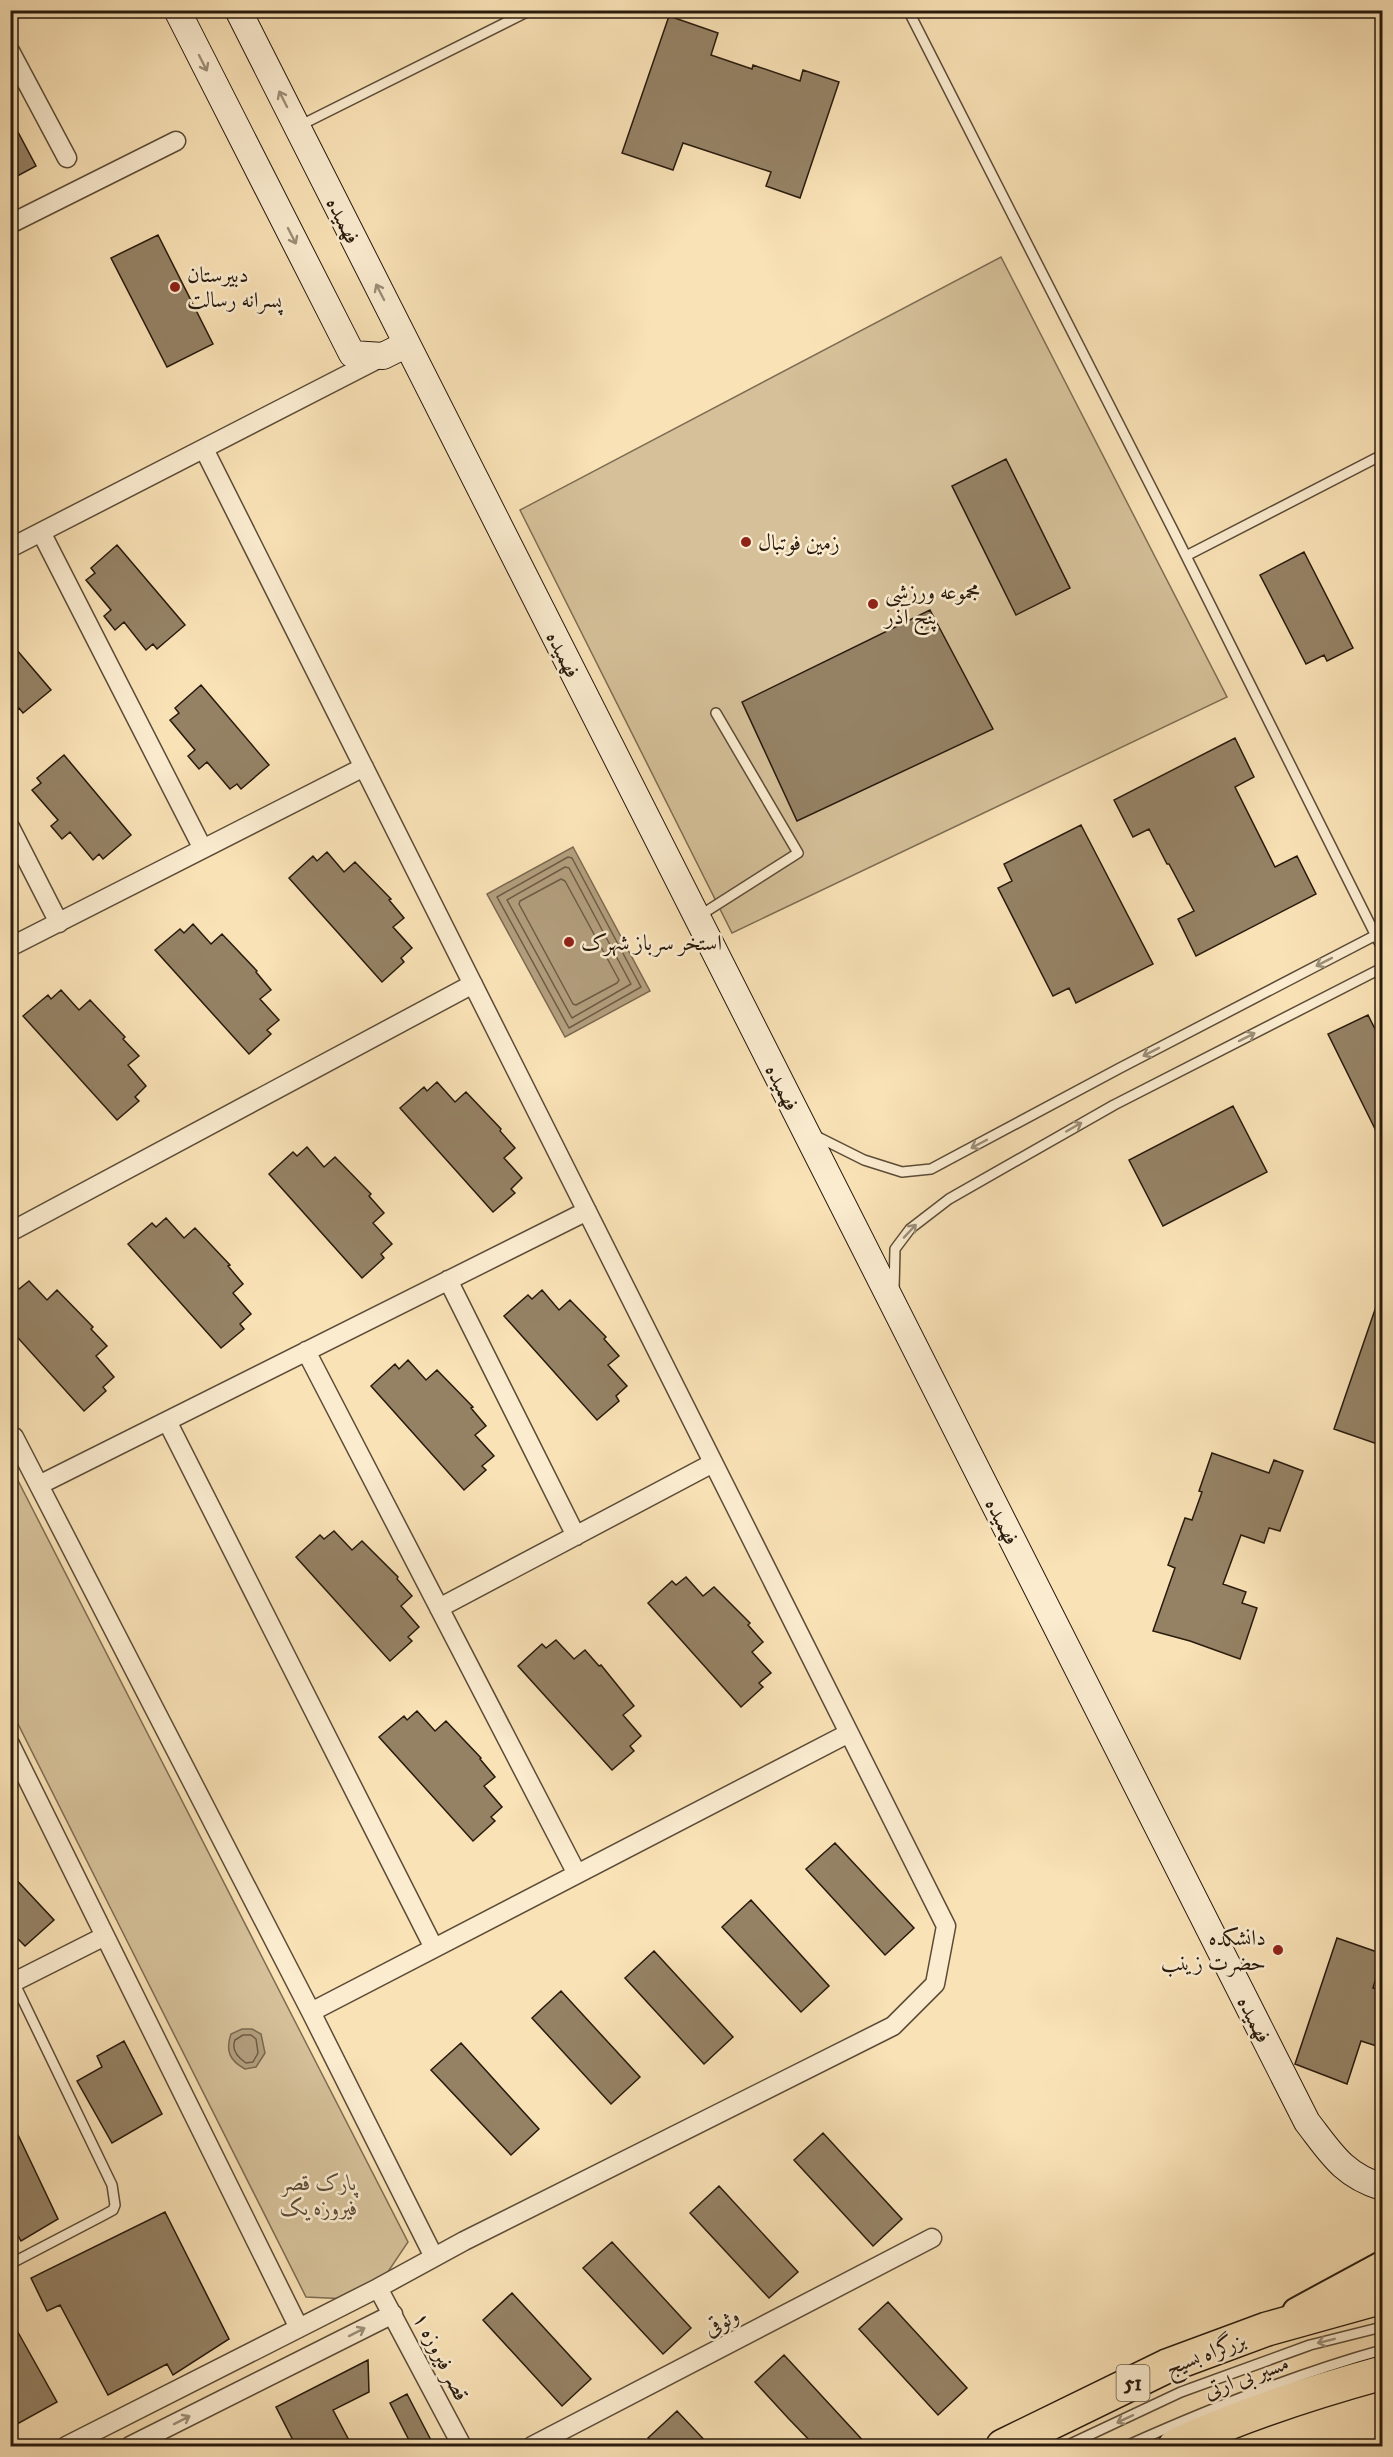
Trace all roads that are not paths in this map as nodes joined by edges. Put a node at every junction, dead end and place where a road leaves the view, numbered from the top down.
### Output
1 (177, 10) edge
2 (238, 10) edge
3 (531, 10) edge
4 (908, 10) edge
5 (10, 51) edge
6 (297, 127) junction
7 (176, 141) dead end
8 (67, 158) dead end
9 (10, 224) edge
10 (407, 344) junction
11 (383, 356) junction
12 (204, 448) junction
13 (1383, 455) edge
14 (41, 532) junction
15 (10, 548) edge
16 (1186, 556) junction
17 (716, 713) dead end
18 (364, 767) junction
19 (10, 827) edge
20 (203, 849) junction
21 (697, 917) junction
22 (59, 923) junction
23 (1376, 935) junction
24 (10, 947) edge
25 (1383, 948) edge
26 (1383, 968) edge
27 (473, 984) junction
28 (805, 1130) junction
29 (587, 1210) junction
30 (10, 1232) edge
31 (448, 1280) junction
32 (893, 1305) junction
33 (306, 1351) junction
34 (167, 1421) junction
35 (10, 1436) edge
36 (713, 1463) junction
37 (39, 1485) junction
38 (576, 1536) junction
39 (440, 1608) junction
40 (849, 1733) junction
41 (10, 1744) edge
42 (577, 1874) junction
43 (105, 1936) junction
44 (434, 1948) junction
45 (13, 1983) edge
46 (311, 2012) junction
47 (1336, 2160) junction
48 (1383, 2174) edge
49 (1383, 2187) edge
50 (932, 2238) dead end
51 (434, 2257) junction
52 (10, 2264) edge
53 (1383, 2266) edge
54 (378, 2288) junction
55 (1383, 2297) edge
56 (393, 2314) junction
57 (1383, 2327) edge
58 (299, 2328) junction
59 (1267, 2329) junction
60 (1383, 2350) edge
61 (1383, 2373) edge
62 (66, 2446) edge
63 (130, 2446) edge
64 (462, 2446) edge
65 (532, 2446) edge
66 (1003, 2446) edge
67 (1066, 2446) edge
68 (1126, 2446) edge
69 (1175, 2446) edge

1 -> 11 main road
6 -> 2 main road, فهمیده
3 - 6 lane
4 - 16 lane
5 - 8 street
10 -> 6 main road, فهمیده
7 - 9 street
10 - 11 main road
10 - 21 main road, فهمیده
11 - 12 street
12 - 14 street
12 - 18 street
13 - 16 lane
14 - 15 street
14 - 20 street
16 - 23 lane
17 - 21 lane
18 - 20 street
18 - 27 street
19 - 22 street
20 - 22 street
21 - 28 main road, فهمیده
22 - 24 street
23 - 25 lane
23 -> 28 lane
32 -> 26 lane
27 - 29 street
27 - 30 street
28 - 32 main road, فهمیده
29 - 31 street
29 - 36 street
31 - 33 street
31 - 38 street
32 - 47 main road, فهمیده
33 - 34 street
33 - 39 street
34 - 37 street
34 - 44 street
35 - 37 street
36 - 38 street
36 - 40 street
37 - 46 street
38 - 39 street
39 - 42 street
40 - 42 street
40 - 51 street
41 - 43 street
42 - 44 street
43 - 45 street
43 - 58 street
44 - 46 street
45 - 52 lane
46 - 51 street
47 - 48 main road
47 - 49 main road, فهمیده
50 - 65 street, وثوقی
51 - 54 street
53 - 59 main road
54 - 56 street, قصر فیروزه ۱
54 - 58 street
55 - 59 highway, بزرگراه بسیج / 51
63 -> 56 street
56 - 64 street, قصر فیروزه ۱
57 -> 67 lane, مسیر بی ارتی
58 - 62 street
59 - 66 highway, بزرگراه بسیج / 51
60 - 68 lane, مسیر بی ارتی
61 - 69 highway

